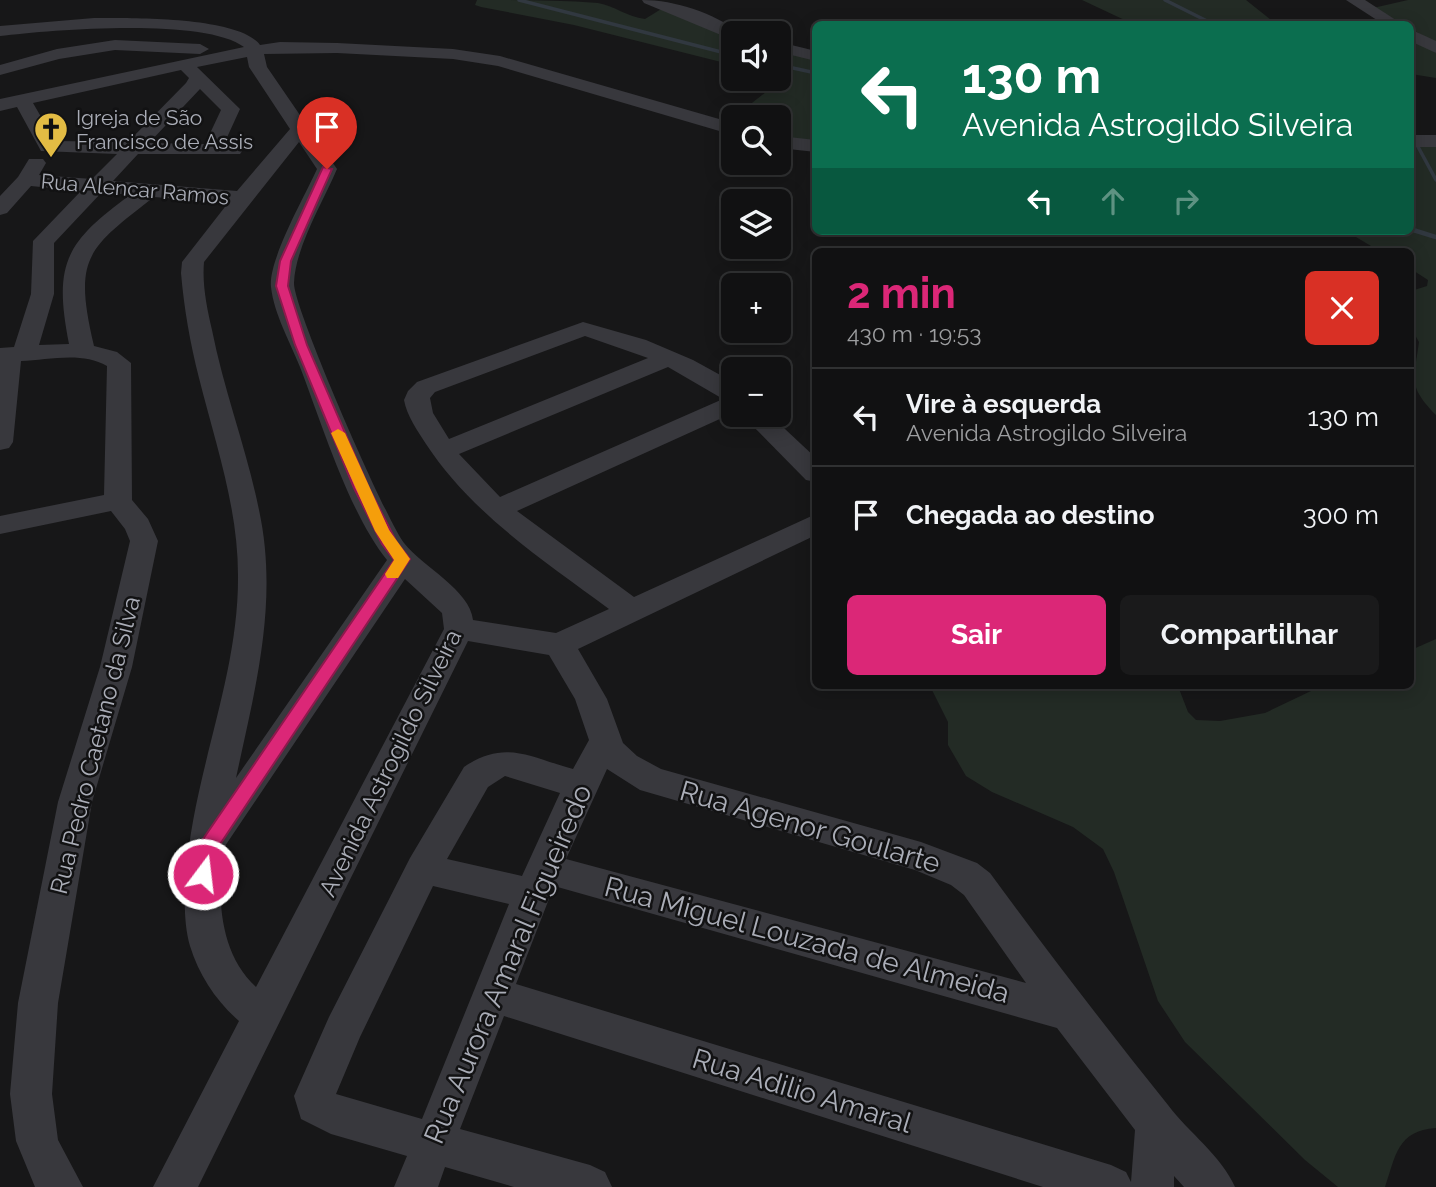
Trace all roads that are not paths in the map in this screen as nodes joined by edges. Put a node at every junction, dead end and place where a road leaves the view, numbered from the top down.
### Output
1 (650, 0) edge
2 (1354, 0) edge
3 (1389, 21) edge
4 (91, 22) junction
5 (721, 29) edge
6 (0, 31) edge
7 (1414, 36) edge
8 (94, 47) junction
9 (253, 48) junction
10 (1436, 48) edge
11 (6, 50) edge
12 (791, 50) edge
13 (812, 54) edge
14 (184, 57) junction
15 (0, 70) edge
16 (198, 77) junction
17 (21, 99) junction
18 (0, 105) edge
19 (721, 126) edge
20 (299, 130) junction
21 (791, 143) edge
22 (812, 146) edge
23 (132, 150) junction
24 (212, 150) junction
25 (233, 150) dead end
26 (43, 153) junction
27 (0, 178) edge
28 (26, 180) junction
29 (96, 187) junction
30 (147, 192) junction
31 (244, 198) junction
32 (0, 209) edge
33 (94, 353) junction
34 (11, 354) edge
35 (667, 359) junction
36 (721, 385) edge
37 (721, 409) edge
38 (767, 427) edge
39 (0, 442) edge
40 (443, 452) junction
41 (812, 470) edge
42 (118, 501) junction
43 (496, 510) junction
44 (0, 525) edge
45 (812, 525) edge
46 (402, 559) junction
47 (632, 610) junction
48 (459, 629) junction
49 (559, 645) junction
50 (604, 743) junction
51 (580, 785) junction
52 (206, 850) junction
53 (423, 869) junction
54 (537, 881) junction
55 (492, 994) junction
56 (1070, 1013) junction
57 (262, 1016) junction
58 (1156, 1124) junction
59 (433, 1143) junction
60 (61, 1187) edge
61 (175, 1187) edge
62 (416, 1187) edge
63 (590, 1187) edge
64 (1111, 1187) edge
65 (1152, 1187) edge
66 (1213, 1187) edge

1 - 5 street
2 - 3 street
4 - 6 street
4 - 9 street
4 - 11 street
7 - 10 street
8 - 11 street
8 - 14 street
8 - 15 street
9 - 14 street
9 - 19 street
9 - 20 street, Avenida Astrogildo Silveira
12 - 13 street
14 - 16 street
14 - 17 street
16 - 23 street
16 - 24 street
17 - 18 street
17 - 26 street
20 - 31 street
20 - 46 street, Avenida Astrogildo Silveira
21 - 22 street
23 - 24 street
23 - 26 street
23 - 29 street
24 - 25 street
26 - 27 street
26 - 28 street
28 - 29 street, Rua Alencar Ramos
28 - 32 street
29 - 30 street, Rua Alencar Ramos
29 - 34 street
30 - 31 street, Rua Alencar Ramos
30 - 33 street
31 - 52 street
33 - 34 street
33 - 42 street
34 - 39 street
35 - 36 street
35 - 40 street
35 - 40 street
37 - 43 street
38 - 41 street
40 - 43 street
42 - 44 street
42 - 60 street, Rua Pedro Caetano da Silva
43 - 47 street
45 - 47 street
46 - 48 street, Avenida Astrogildo Silveira
46 - 52 street
47 - 49 street
48 - 49 street
48 - 57 street, Avenida Astrogildo Silveira
49 - 50 street
50 - 51 street, Rua Aurora Amaral Figueiredo
50 - 56 street, Rua Agenor Goularte
51 - 53 street
51 - 54 street, Rua Aurora Amaral Figueiredo
52 - 57 street
53 - 54 street, Rua Miguel Louzada de Almeida
53 - 59 street
54 - 55 street, Rua Aurora Amaral Figueiredo
54 - 56 street, Rua Miguel Louzada de Almeida
55 - 59 street, Rua Aurora Amaral Figueiredo
55 - 64 street, Rua Adilio Amaral
56 - 58 street, Rua Agenor Goularte
57 - 61 street, Avenida Astrogildo Silveira
58 - 65 street
58 - 66 street, Rua Agenor Goularte
59 - 62 street, Rua Aurora Amaral Figueiredo
59 - 63 street

